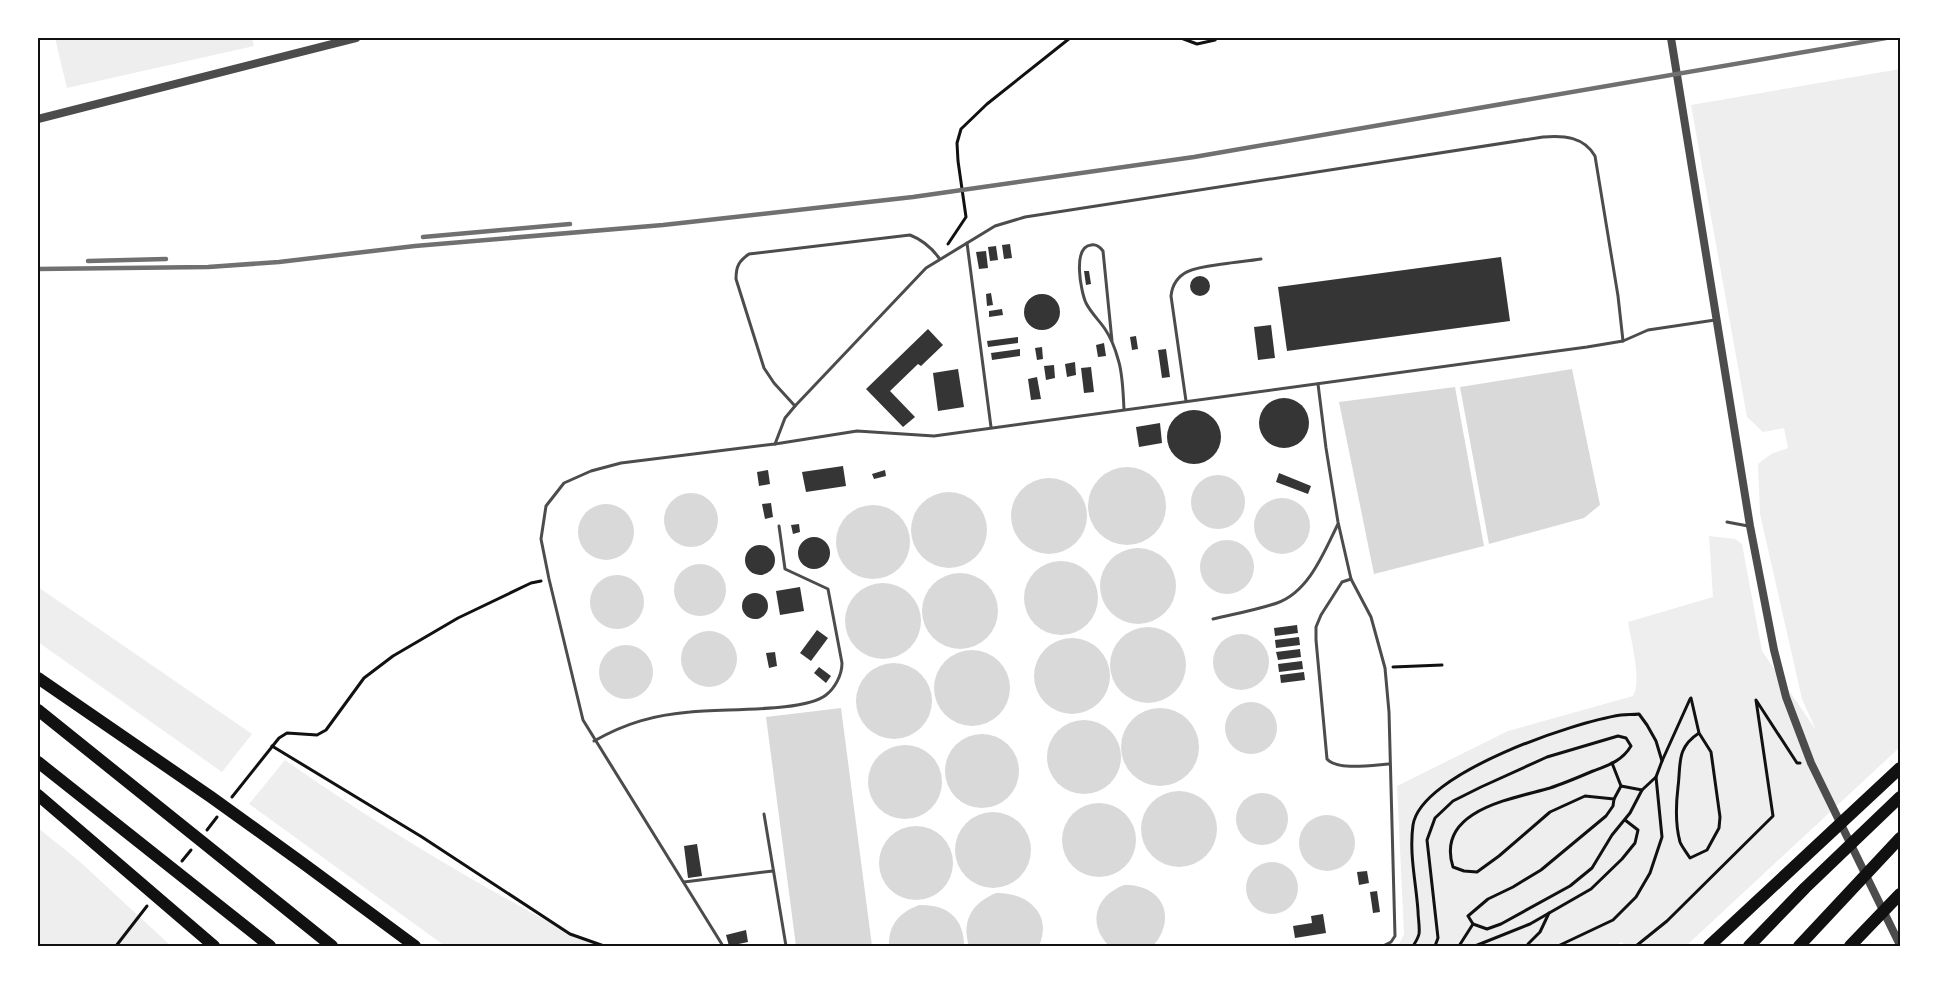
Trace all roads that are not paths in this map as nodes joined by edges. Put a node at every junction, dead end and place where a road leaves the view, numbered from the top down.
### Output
1 (356, 38) edge
2 (1671, 40) edge
3 (38, 119) edge
4 (967, 243) junction
5 (939, 258) junction
6 (1261, 259) dead end
7 (1717, 320) junction
8 (1112, 341) junction
9 (1623, 341) junction
10 (1318, 384) junction
11 (1186, 401) junction
12 (795, 406) junction
13 (1124, 409) junction
14 (991, 427) junction
15 (775, 444) junction
16 (1338, 522) junction
17 (1727, 522) dead end
18 (779, 526) dead end
19 (1750, 526) junction
20 (1351, 579) junction
21 (1213, 619) dead end
22 (38, 678) edge
23 (38, 710) edge
24 (594, 741) junction
25 (38, 762) edge
26 (1389, 764) junction
27 (1900, 768) edge
28 (38, 795) edge
29 (1900, 797) edge
30 (764, 814) dead end
31 (1900, 838) edge
32 (773, 871) junction
33 (684, 882) junction
34 (1900, 894) edge
35 (1900, 945) edge
36 (214, 946) edge
37 (270, 946) edge
38 (333, 946) edge
39 (415, 946) edge
40 (723, 946) edge
41 (786, 946) edge
42 (1383, 946) edge
43 (1709, 946) edge
44 (1749, 946) edge
45 (1799, 946) edge
46 (1851, 946) edge

1 - 3 street
2 - 7 street
4 - 5 lane
4 - 9 lane
4 - 14 lane
5 - 12 lane
5 - 12 lane
6 - 11 lane
7 - 9 lane
7 - 19 street
8 - 8 lane
8 - 13 lane
9 - 10 lane
10 - 11 lane
10 - 16 lane
11 - 13 lane
12 - 15 lane
13 - 14 lane
14 - 15 lane
15 - 24 lane
16 - 20 lane
16 - 21 lane
17 - 19 lane
18 - 24 lane
19 - 35 street
20 - 26 lane
20 - 26 lane
22 - 39 highway
23 - 38 highway
24 - 33 lane
25 - 37 highway
26 - 42 lane
27 - 43 highway
28 - 36 highway
29 - 44 highway
30 - 32 lane
31 - 45 highway
32 - 33 lane
32 - 41 lane
33 - 40 lane
34 - 46 highway

